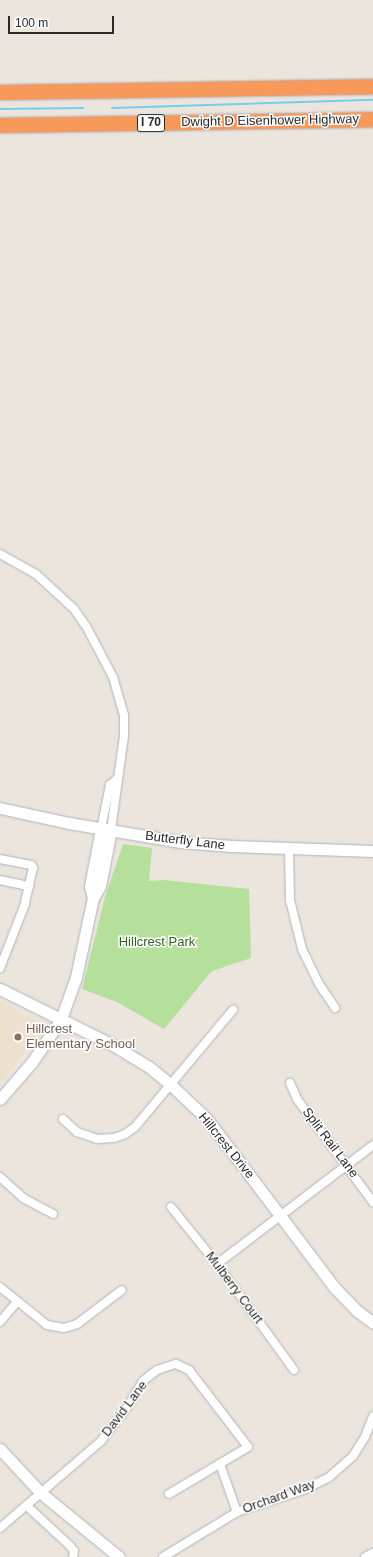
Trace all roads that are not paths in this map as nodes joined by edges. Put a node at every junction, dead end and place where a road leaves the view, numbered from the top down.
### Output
1 (373, 86) edge
2 (0, 92) edge
3 (373, 119) edge
4 (0, 125) edge
5 (0, 554) edge
6 (0, 808) edge
7 (106, 830) junction
8 (289, 848) junction
9 (373, 851) edge
10 (0, 859) edge
11 (0, 880) edge
12 (29, 886) junction
13 (0, 968) edge
14 (0, 989) edge
15 (335, 1008) dead end
16 (233, 1010) dead end
17 (60, 1019) junction
18 (290, 1083) dead end
19 (171, 1085) junction
20 (0, 1099) edge
21 (63, 1119) dead end
22 (373, 1146) edge
23 (347, 1165) junction
24 (0, 1177) edge
25 (373, 1202) edge
26 (171, 1207) dead end
27 (53, 1214) dead end
28 (281, 1215) junction
29 (217, 1264) junction
30 (0, 1287) edge
31 (122, 1290) dead end
32 (18, 1302) junction
33 (0, 1322) edge
34 (373, 1323) edge
35 (294, 1370) dead end
36 (373, 1416) edge
37 (0, 1449) edge
38 (220, 1464) junction
39 (42, 1493) junction
40 (169, 1494) dead end
41 (27, 1506) junction
42 (237, 1512) junction
43 (0, 1528) edge
44 (373, 1553) edge
45 (73, 1557) edge
46 (119, 1557) edge
47 (163, 1557) edge
48 (365, 1557) edge

1 - 2 highway
3 - 4 highway, Dwight D Eisenhower Highway / I 70
5 - 7 street
6 - 7 street, Butterfly Lane
7 - 8 street, Butterfly Lane
7 - 17 street
8 - 9 street, Butterfly Lane
8 - 15 street
10 - 12 street
11 - 12 street
12 - 13 street
14 - 17 street, Hillcrest Drive
16 - 19 street
17 - 19 street, Hillcrest Drive
17 - 20 street
18 - 23 street, Split Rail Lane
19 - 21 street
19 - 28 street, Hillcrest Drive
22 - 23 street
23 - 25 street, Split Rail Lane
23 - 28 street
24 - 27 street
26 - 29 street, Mulberry Court
28 - 29 street
28 - 34 street, Hillcrest Drive
29 - 35 street, Mulberry Court
30 - 32 street
31 - 32 street
32 - 33 street
36 - 42 street, Orchard Way
37 - 39 street
38 - 39 street, David Lane
38 - 40 street, David Lane
38 - 42 street
39 - 41 street
39 - 46 street
41 - 43 street
41 - 45 street
42 - 47 street, Orchard Way
44 - 48 street

